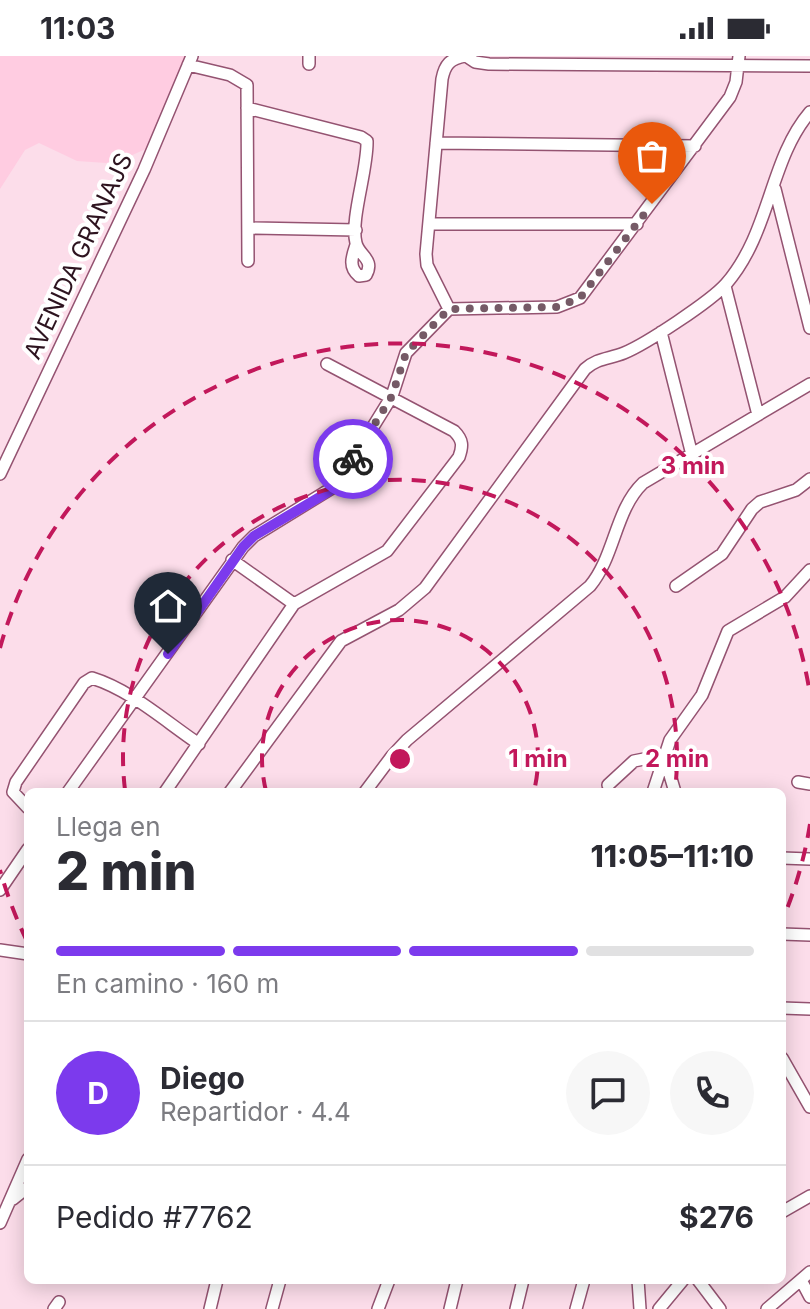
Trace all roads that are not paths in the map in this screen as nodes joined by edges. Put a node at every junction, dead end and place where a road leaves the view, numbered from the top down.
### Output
1 (465, 56) edge
2 (739, 60) edge
3 (190, 61) edge
4 (810, 66) edge
5 (247, 108) junction
6 (810, 112) edge
7 (436, 143) junction
8 (695, 146) junction
9 (775, 187) junction
10 (429, 224) junction
11 (637, 224) junction
12 (249, 228) junction
13 (356, 230) junction
14 (356, 245) dead end
15 (248, 261) dead end
16 (725, 286) junction
17 (449, 309) junction
18 (810, 328) edge
19 (661, 332) junction
20 (327, 364) dead end
21 (810, 384) edge
22 (392, 396) junction
23 (758, 415) junction
24 (692, 455) junction
25 (0, 474) edge
26 (810, 479) edge
27 (232, 560) junction
28 (810, 570) edge
29 (676, 586) dead end
30 (294, 604) junction
31 (135, 701) junction
32 (199, 744) junction
33 (664, 755) junction
34 (608, 785) dead end
35 (71, 788) edge
36 (168, 788) edge
37 (233, 788) edge
38 (368, 788) edge
39 (654, 788) edge
40 (674, 788) edge
41 (24, 804) edge
42 (24, 855) edge
43 (786, 858) edge
44 (810, 859) edge
45 (0, 890) edge
46 (786, 934) edge
47 (810, 935) edge
48 (0, 950) edge
49 (24, 953) edge
50 (786, 1008) edge
51 (810, 1009) edge
52 (786, 1065) edge
53 (810, 1107) edge
54 (24, 1169) edge
55 (24, 1190) edge
56 (810, 1196) edge
57 (12, 1199) junction
58 (786, 1206) edge
59 (0, 1223) edge
60 (805, 1276) edge
61 (216, 1284) edge
62 (279, 1284) edge
63 (387, 1284) edge
64 (456, 1284) edge
65 (522, 1284) edge
66 (638, 1284) edge
67 (680, 1284) edge
68 (701, 1284) edge
69 (582, 1286) edge
70 (810, 1297) edge
71 (210, 1309) edge
72 (272, 1309) edge
73 (378, 1309) edge
74 (450, 1309) edge
75 (516, 1309) edge
76 (579, 1309) edge
77 (640, 1309) edge
78 (659, 1309) edge
79 (720, 1309) edge
80 (767, 1309) edge

1 - 2 street
1 - 7 street
2 - 4 street
2 - 8 street
3 - 5 street
3 - 25 street, AVENIDA GRANAJS
5 - 12 street
5 - 13 street
6 - 9 street
7 - 8 street
7 - 10 street
8 - 11 street
9 - 16 street
9 - 18 street
10 - 11 street
10 - 17 street
11 - 17 street
12 - 13 street
12 - 15 street
13 - 14 street
16 - 19 street
16 - 23 street
17 - 22 street
19 - 24 street
19 - 37 street
20 - 22 street
21 - 23 street
22 - 27 street
22 - 30 street
23 - 24 street
24 - 38 street
26 - 29 street
27 - 30 street
27 - 31 street
28 - 33 street
30 - 32 street
31 - 32 street
31 - 35 street
31 - 41 street
32 - 36 street
33 - 34 street
33 - 39 street
33 - 40 street
42 - 45 street
43 - 44 street
46 - 47 street
48 - 49 street
50 - 51 street
52 - 53 street
54 - 57 street
55 - 57 street
56 - 58 street
57 - 59 street
60 - 70 street
60 - 80 street
61 - 71 street
62 - 72 street
63 - 73 street
64 - 74 street
65 - 75 street
66 - 77 street
67 - 78 street
68 - 79 street
69 - 76 street

